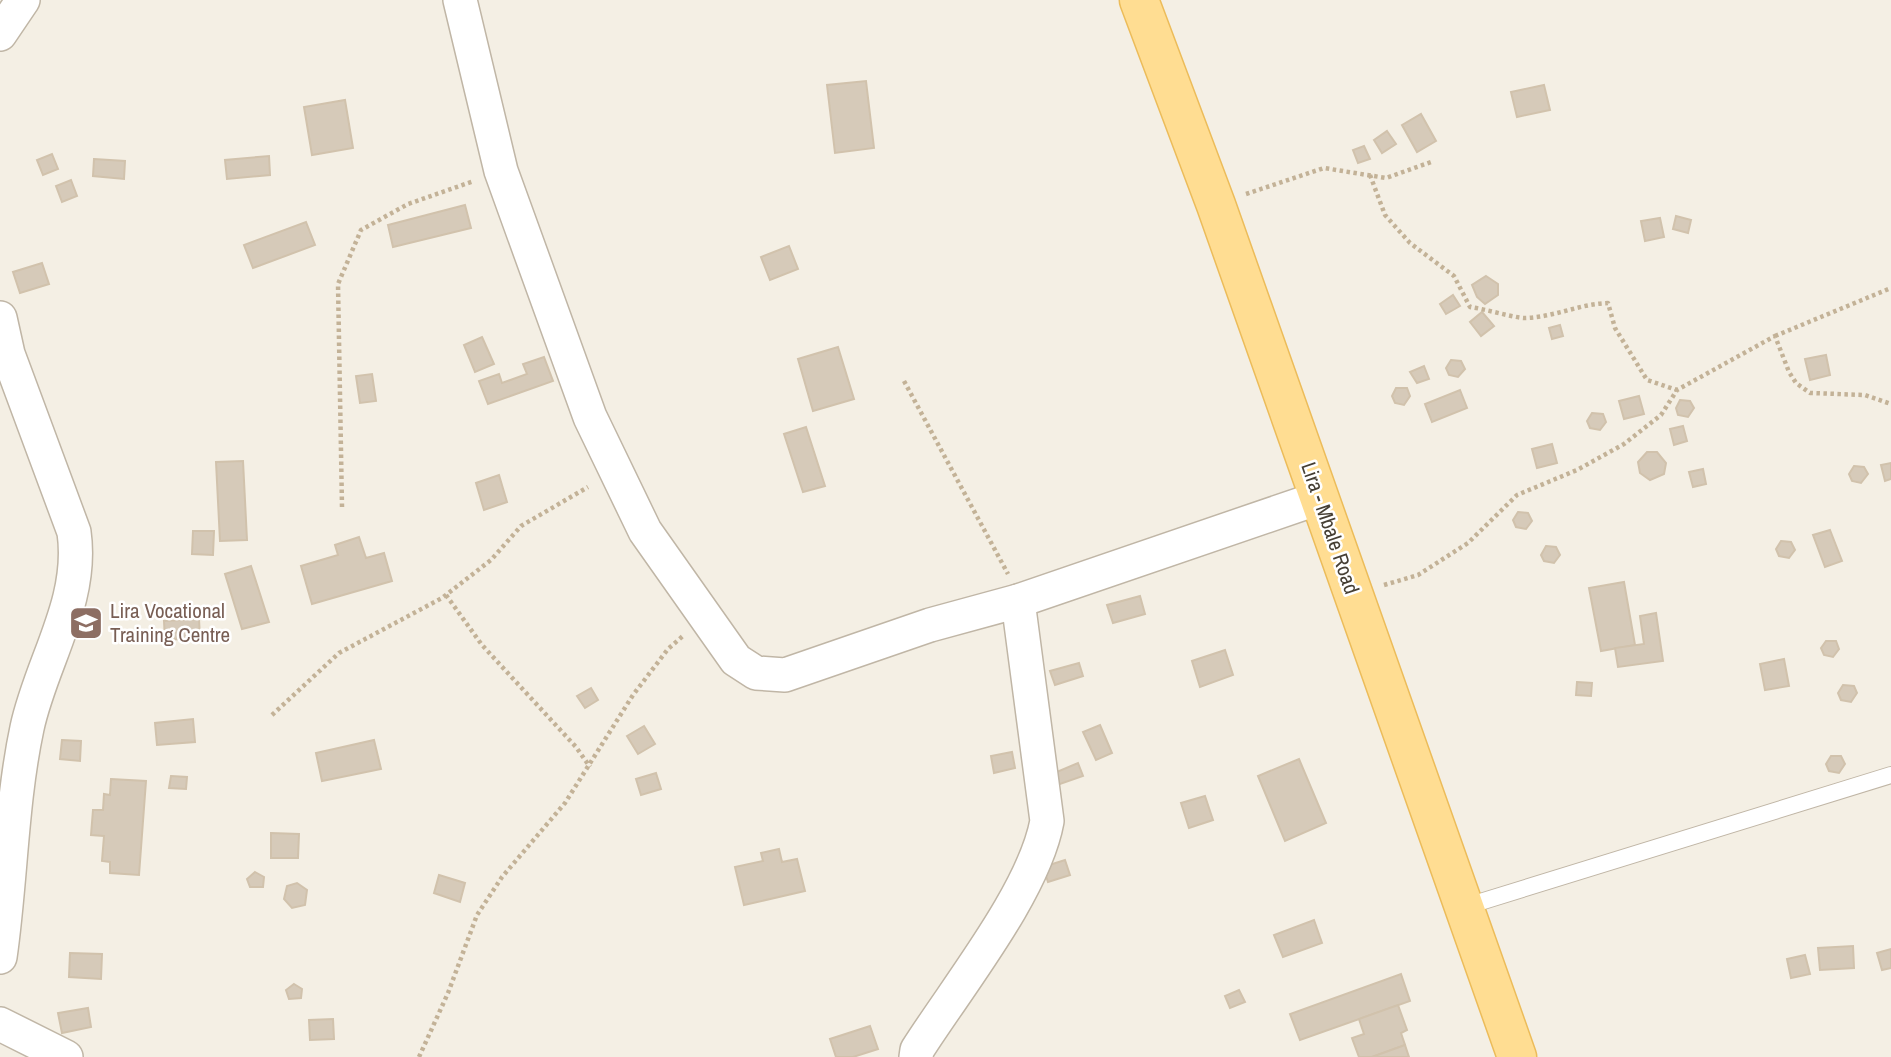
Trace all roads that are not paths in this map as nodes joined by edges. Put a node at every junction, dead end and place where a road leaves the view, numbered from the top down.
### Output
1 (23, 0) edge
2 (460, 0) edge
3 (1139, 0) edge
4 (0, 34) edge
5 (0, 318) edge
6 (1320, 498) junction
7 (1018, 601) junction
8 (1891, 775) edge
9 (1464, 907) junction
10 (0, 957) edge
11 (0, 1024) edge
12 (66, 1057) edge
13 (916, 1057) edge
14 (1517, 1057) edge

1 - 4 street
2 - 7 street
3 - 6 main road, Lira - Mbale Road
5 - 10 street
6 - 7 street
6 - 9 main road, Lira - Mbale Road
7 - 13 street
8 - 9 lane
9 - 14 main road, Lira - Mbale Road
11 - 12 street

